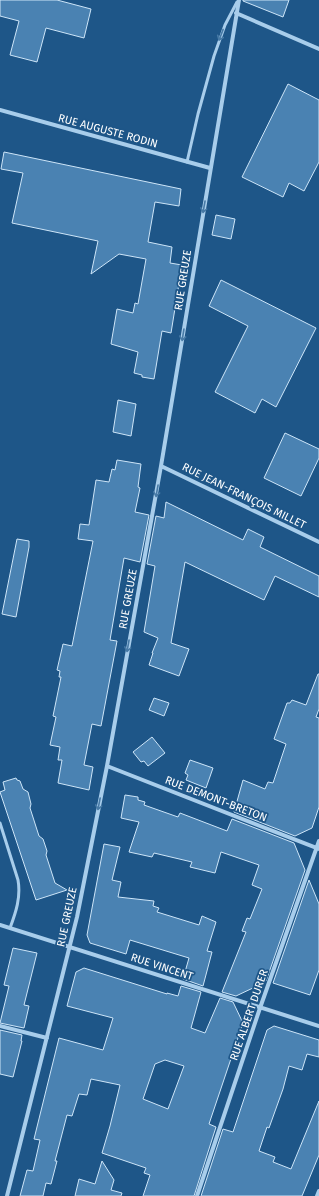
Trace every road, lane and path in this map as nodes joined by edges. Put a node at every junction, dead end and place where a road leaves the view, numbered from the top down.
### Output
1 (238, 0) edge
2 (236, 13) junction
3 (319, 49) edge
4 (0, 111) edge
5 (187, 162) junction
6 (210, 168) junction
7 (161, 466) junction
8 (319, 542) edge
9 (107, 766) junction
10 (0, 823) edge
11 (319, 842) edge
12 (318, 848) edge
13 (0, 925) edge
14 (10, 928) junction
15 (70, 947) junction
16 (260, 1008) junction
17 (0, 1026) edge
18 (319, 1026) edge
19 (47, 1038) junction
20 (319, 1191) edge
21 (7, 1196) edge
22 (197, 1196) edge
23 (317, 1196) edge

1 - 2 street, RUE GREUZE
1 -> 5 lane, RUE GREUZE
2 - 3 street
2 - 6 street, RUE GREUZE
4 - 5 street, RUE AUGUSTE RODIN
5 - 6 street, RUE AUGUSTE RODIN
6 -> 7 street, RUE GREUZE
7 - 8 street, RUE JEAN-FRANÇOIS MILLET
7 -> 9 street, RUE GREUZE
9 - 12 street, RUE DEMONT-BRETON
9 -> 15 street, RUE GREUZE
10 - 14 lane
11 - 12 street, RUE ALBERT DURER
12 - 16 street, RUE ALBERT DURER
13 - 14 street, RUE VINCENT
14 - 15 street, RUE VINCENT
15 - 16 street, RUE VINCENT
15 - 19 street, RUE GREUZE
16 - 18 street, RUE VINCENT
16 - 22 street, RUE ALBERT DURER
17 - 19 street
19 - 21 street, RUE GREUZE
20 - 23 street

